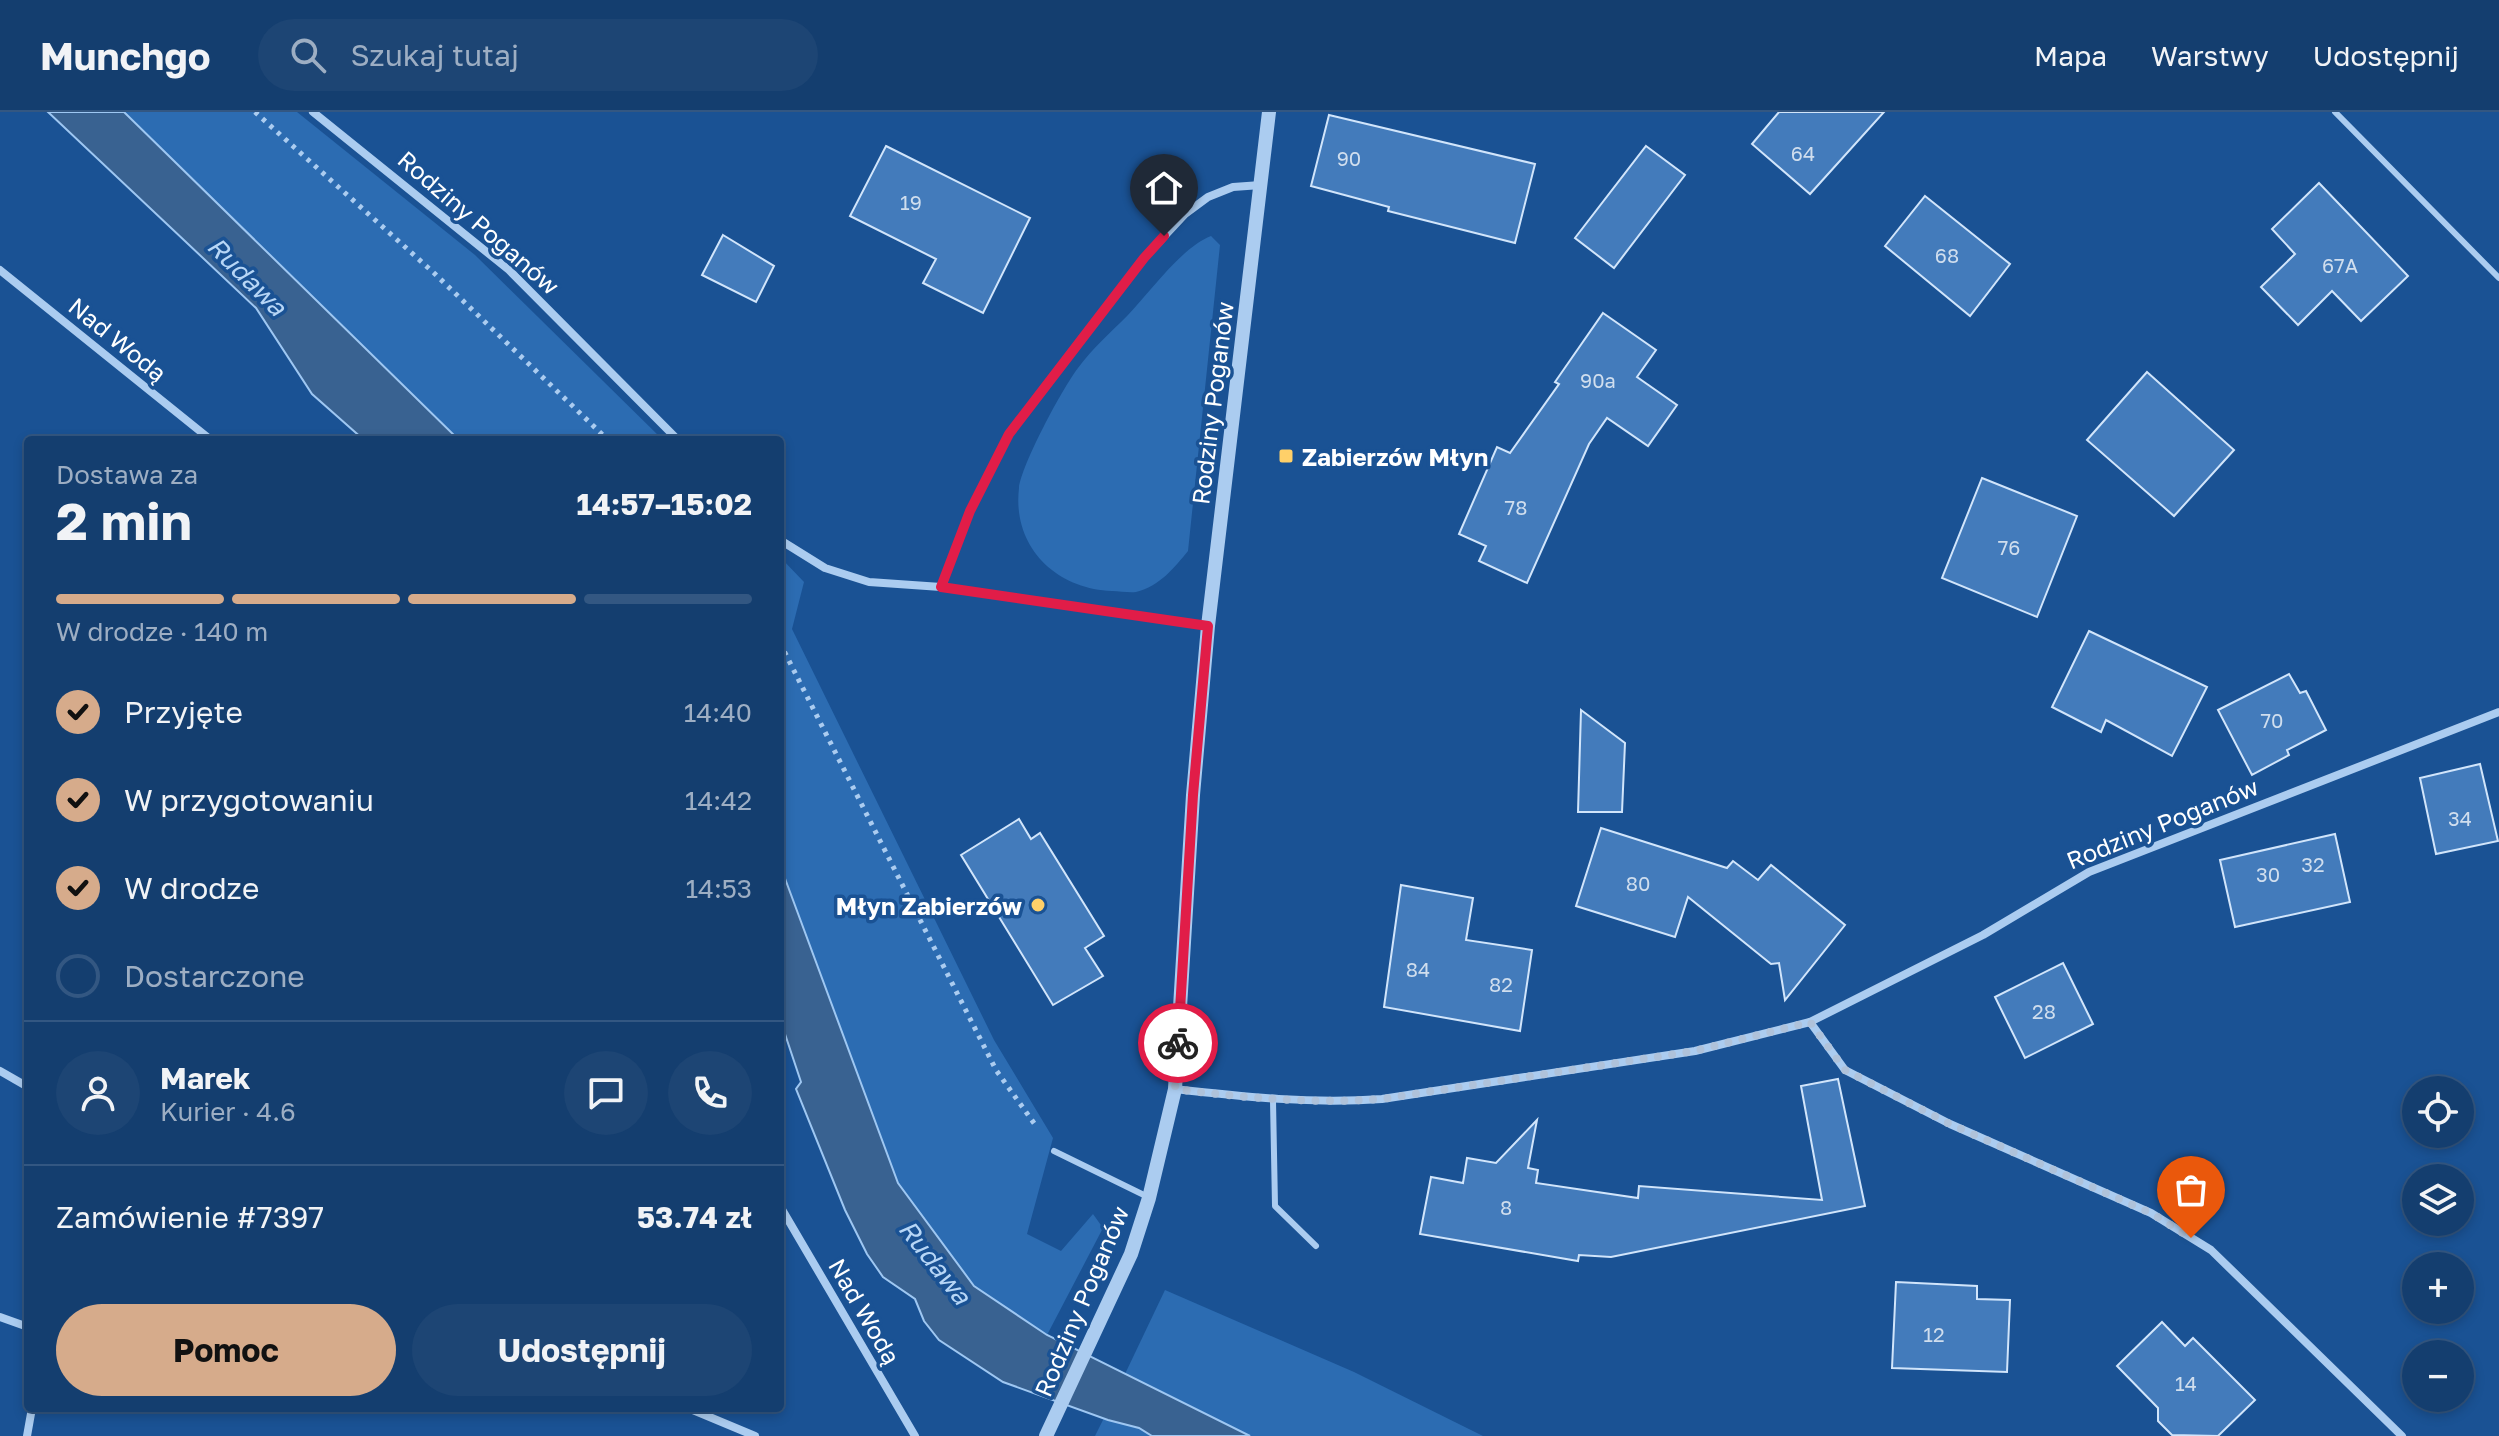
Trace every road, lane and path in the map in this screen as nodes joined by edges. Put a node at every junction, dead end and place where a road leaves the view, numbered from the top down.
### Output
1 (255, 112) edge
2 (313, 112) edge
3 (1269, 112) edge
4 (2335, 112) edge
5 (1261, 185) junction
6 (0, 270) edge
7 (2499, 278) edge
8 (206, 436) edge
9 (604, 436) edge
10 (674, 436) edge
11 (784, 542) edge
12 (941, 587) junction
13 (1208, 626) junction
14 (784, 651) edge
15 (2499, 712) edge
16 (1810, 1022) junction
17 (0, 1071) edge
18 (24, 1085) edge
19 (1175, 1089) junction
20 (1273, 1101) junction
21 (1054, 1151) joint
22 (1149, 1198) junction
23 (784, 1213) edge
24 (1316, 1246) dead end
25 (0, 1317) edge
26 (24, 1326) edge
27 (31, 1412) edge
28 (698, 1412) edge
29 (27, 1436) edge
30 (755, 1436) edge
31 (915, 1436) edge
32 (1046, 1436) edge
33 (2402, 1436) edge

1 - 9 path
2 - 10 street, Rodziny Poganów
3 - 5 street, Rodziny Poganów
4 - 7 lane
5 - 12 street
5 - 13 street, Rodziny Poganów
6 - 8 street, Nad Wodą
11 - 12 street
12 - 13 street
13 - 19 street, Rodziny Poganów
14 - 21 path
15 - 16 street, Rodziny Poganów
16 - 20 street, Rodziny Poganów
16 - 33 street
17 - 18 street
19 - 20 street, Rodziny Poganów
19 - 22 street, Rodziny Poganów
20 - 24 lane
21 - 22 lane
22 - 32 street, Rodziny Poganów
23 - 31 street, Nad Wodą
25 - 26 street
27 - 29 street
28 - 30 street

